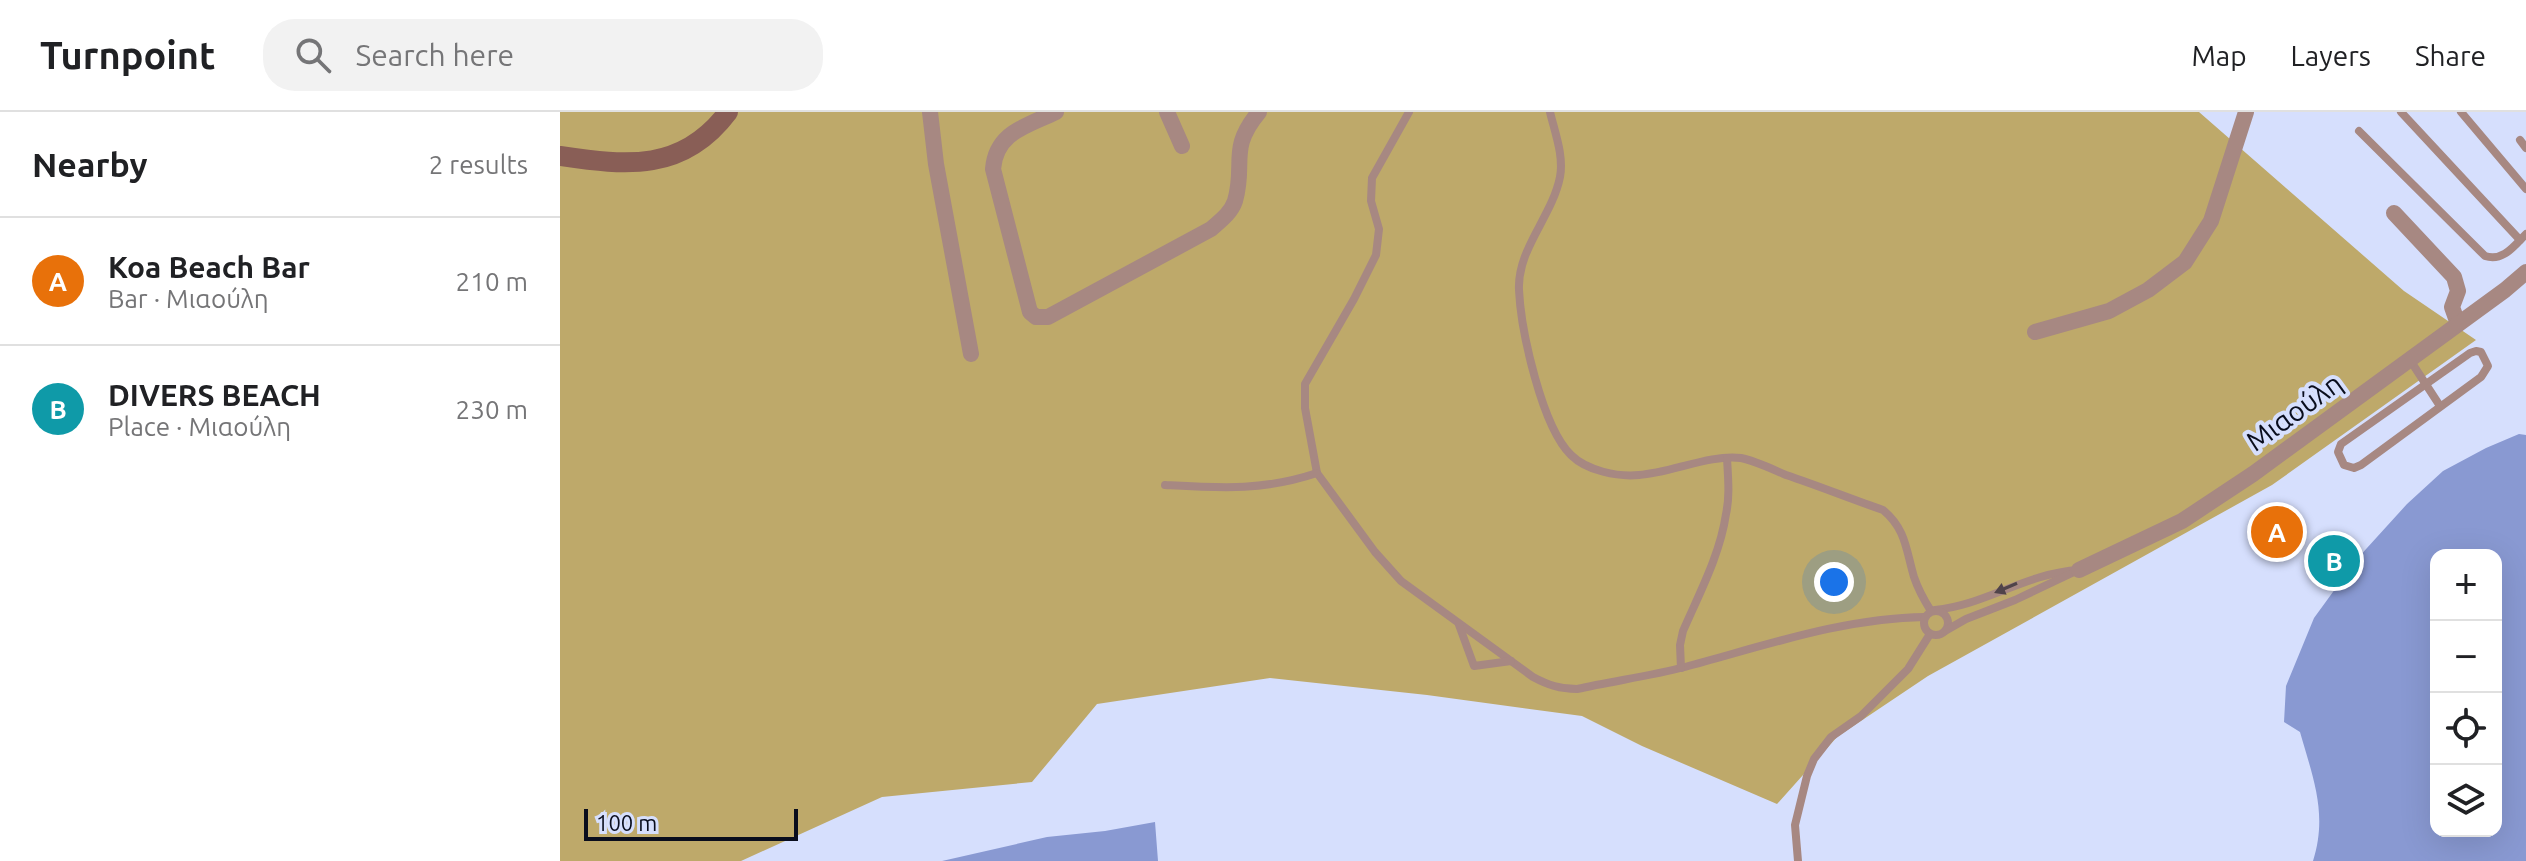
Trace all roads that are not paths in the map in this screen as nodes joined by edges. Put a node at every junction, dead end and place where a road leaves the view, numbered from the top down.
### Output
1 (728, 112) edge
2 (930, 112) edge
3 (1056, 112) edge
4 (1167, 112) edge
5 (1259, 112) edge
6 (1409, 112) edge
7 (1550, 112) edge
8 (2246, 112) edge
9 (2401, 112) edge
10 (2461, 112) edge
11 (2359, 131) dead end
12 (1182, 146) dead end
13 (560, 156) edge
14 (2526, 189) edge
15 (2394, 213) dead end
16 (2523, 237) edge
17 (2526, 272) edge
18 (2458, 324) junction
19 (2035, 332) dead end
20 (971, 354) dead end
21 (2410, 359) junction
22 (2425, 384) junction
23 (2440, 406) junction
24 (1727, 458) junction
25 (1317, 473) junction
26 (1165, 485) dead end
27 (2079, 570) junction
28 (1930, 613) junction
29 (1459, 624) junction
30 (1945, 631) junction
31 (1930, 634) junction
32 (1511, 661) junction
33 (1681, 668) junction
34 (1798, 861) edge

1 - 13 street
2 - 20 street
3 - 5 street
4 - 12 street
6 - 25 lane
7 - 24 lane
8 - 19 street
9 - 16 lane
10 - 14 lane
11 - 16 lane
15 - 18 street
17 - 18 street, Μιαούλη
18 - 21 street, Μιαούλη
21 - 22 lane
21 - 27 street, Μιαούλη
22 - 23 lane
22 - 23 lane
22 - 23 lane
24 - 28 lane
24 - 33 lane
25 - 26 lane
25 - 29 lane
27 -> 28 lane
27 - 30 lane
28 - 30 lane
28 - 31 lane
28 - 33 lane
29 - 32 lane
29 - 32 lane
30 - 31 lane
31 - 34 lane
32 - 33 lane

